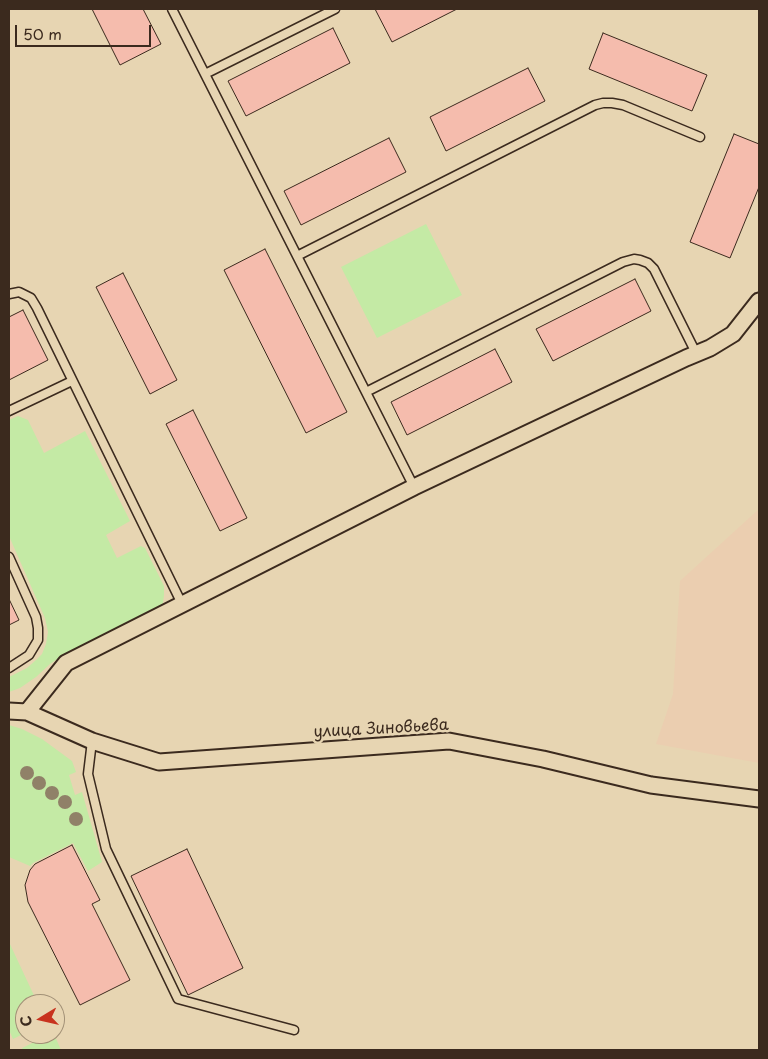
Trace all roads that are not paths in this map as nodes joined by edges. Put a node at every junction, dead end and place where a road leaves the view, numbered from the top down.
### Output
1 (172, 9) edge
2 (335, 9) edge
3 (205, 74) junction
4 (700, 137) dead end
5 (297, 256) junction
6 (9, 294) edge
7 (759, 301) edge
8 (696, 354) junction
9 (72, 381) junction
10 (366, 392) junction
11 (9, 411) edge
12 (414, 487) junction
13 (9, 557) edge
14 (182, 604) junction
15 (9, 668) edge
16 (9, 711) edge
17 (27, 712) junction
18 (92, 742) junction
19 (759, 799) edge
20 (294, 1030) dead end

1 - 3 lane
2 - 3 lane
3 - 5 lane
4 - 5 lane
5 - 10 lane
6 - 9 lane
7 - 8 street
8 - 10 lane
8 - 12 street
9 - 11 lane
9 - 14 lane
10 - 12 lane
12 - 14 street
13 - 15 lane
14 - 17 street
16 - 17 street, улица Зиновьева
17 - 18 street, улица Зиновьева
18 - 19 street, улица Зиновьева
18 - 20 lane

